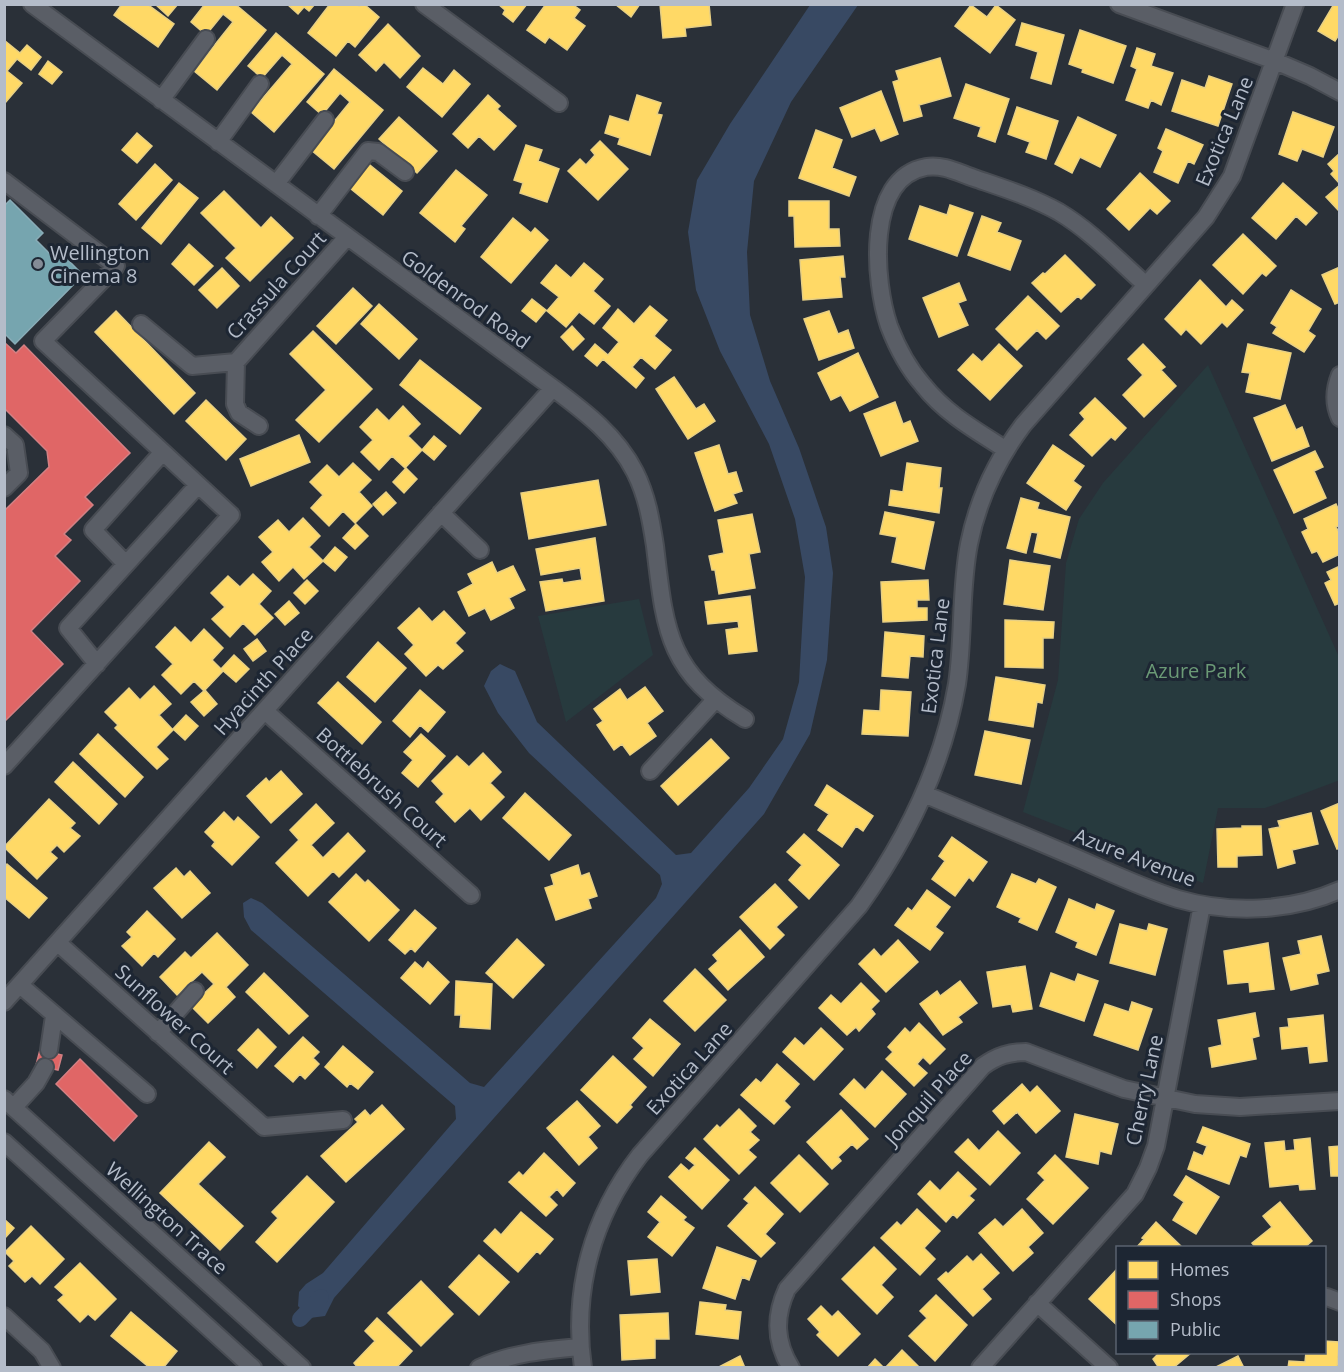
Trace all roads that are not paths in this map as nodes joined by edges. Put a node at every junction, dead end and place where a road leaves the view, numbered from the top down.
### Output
1 (32, 4) edge
2 (424, 4) edge
3 (1119, 4) edge
4 (1295, 4) edge
5 (206, 39) dead end
6 (1275, 61) junction
7 (260, 84) dead end
8 (1340, 92) edge
9 (161, 100) junction
10 (559, 103) dead end
11 (325, 120) dead end
12 (218, 142) junction
13 (405, 172) dead end
14 (4, 181) edge
15 (276, 184) junction
16 (318, 216) junction
17 (347, 237) junction
18 (1146, 285) junction
19 (141, 324) dead end
20 (236, 362) junction
21 (1340, 375) edge
22 (553, 388) junction
23 (1340, 418) edge
24 (259, 426) dead end
25 (4, 435) edge
26 (1005, 449) junction
27 (162, 453) junction
28 (198, 485) junction
29 (4, 488) edge
30 (441, 513) junction
31 (480, 550) dead end
32 (126, 564) junction
33 (97, 663) junction
34 (715, 699) junction
35 (265, 711) junction
36 (745, 719) dead end
37 (4, 766) edge
38 (650, 771) dead end
39 (924, 794) junction
40 (1340, 890) edge
41 (471, 895) dead end
42 (1202, 905) junction
43 (58, 943) junction
44 (20, 985) junction
45 (195, 991) dead end
46 (4, 1002) edge
47 (54, 1016) junction
48 (158, 1033) junction
49 (49, 1050) dead end
50 (45, 1067) dead end
51 (147, 1094) dead end
52 (1166, 1099) junction
53 (1340, 1101) edge
54 (9, 1103) edge
55 (343, 1120) dead end
56 (4, 1142) edge
57 (1037, 1304) junction
58 (4, 1316) edge
59 (580, 1347) junction
60 (52, 1368) edge
61 (253, 1368) edge
62 (302, 1368) edge
63 (479, 1368) edge
64 (583, 1368) edge
65 (791, 1368) edge
66 (980, 1368) edge
67 (1109, 1368) edge

1 - 9 street, Goldenrod Road
2 - 10 street
3 - 6 street
4 - 6 street, Exotica Lane
5 - 9 street
6 - 8 street
6 - 18 street, Exotica Lane
7 - 12 street
9 - 12 street, Goldenrod Road
11 - 15 street
12 - 15 street, Goldenrod Road
13 - 16 street
14 - 27 street
15 - 16 street, Goldenrod Road
16 - 17 street, Goldenrod Road
17 - 20 street, Crassula Court
17 - 22 street, Goldenrod Road
18 - 26 street, Exotica Lane
18 - 26 street
19 - 20 street
20 - 24 street
21 - 23 street
22 - 30 street, Hyacinth Place
22 - 34 street, Goldenrod Road
25 - 29 street
26 - 39 street, Exotica Lane
27 - 28 street
27 - 32 street
28 - 32 street
28 - 33 street
30 - 31 street
30 - 35 street, Hyacinth Place
32 - 33 street
33 - 37 street
34 - 36 street, Goldenrod Road
34 - 38 street
35 - 41 street, Bottlebrush Court
35 - 43 street, Hyacinth Place
39 - 42 street, Azure Avenue
39 - 59 street, Exotica Lane
40 - 42 street, Azure Avenue
42 - 52 street, Cherry Lane
43 - 44 street, Hyacinth Place
43 - 48 street, Sunflower Court
44 - 46 street, Hyacinth Place
44 - 47 street
45 - 48 street
47 - 49 street
47 - 51 street
48 - 55 street, Sunflower Court
50 - 54 street
52 - 53 street, Jonquil Place
52 - 57 street, Cherry Lane
52 - 65 street, Jonquil Place
54 - 62 street, Wellington Trace
56 - 61 street
57 - 66 street, Cherry Lane
57 - 67 street
58 - 60 street
59 - 63 street
59 - 64 street, Exotica Lane

